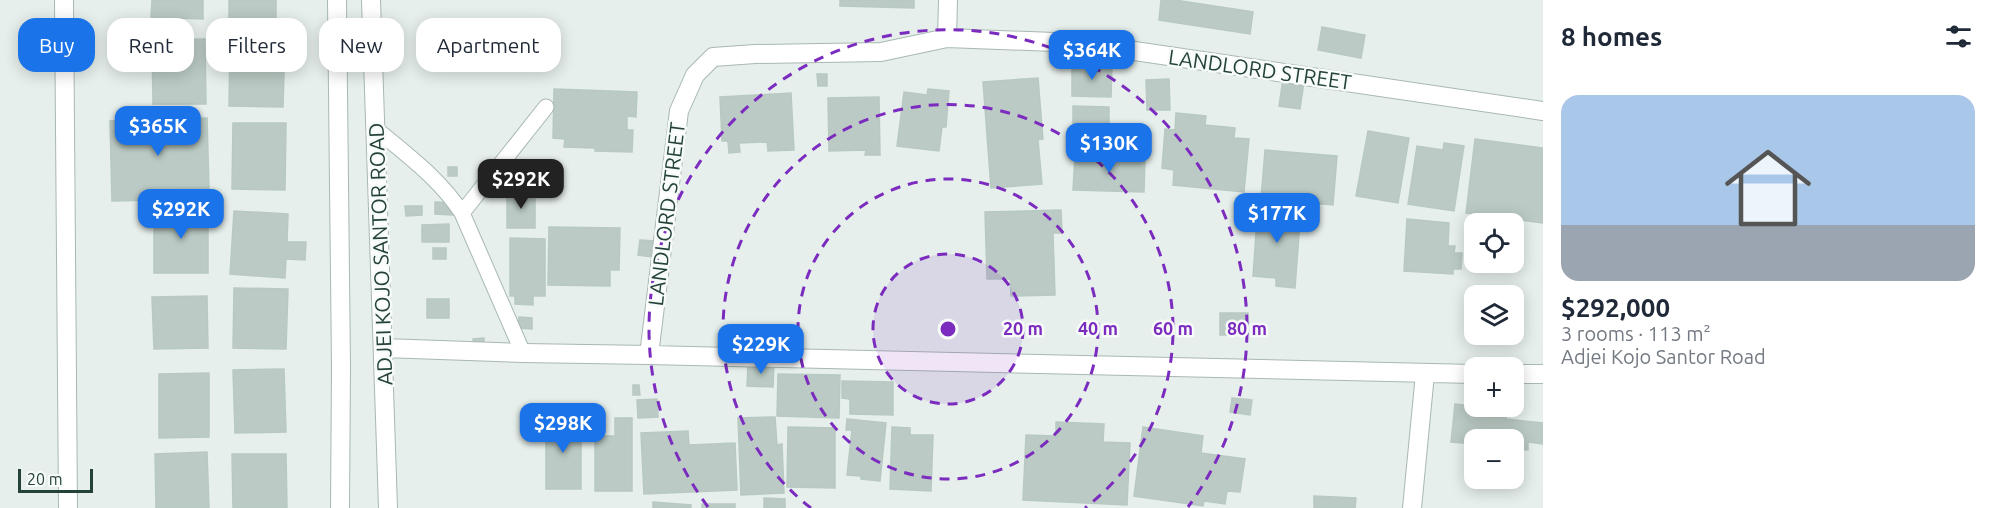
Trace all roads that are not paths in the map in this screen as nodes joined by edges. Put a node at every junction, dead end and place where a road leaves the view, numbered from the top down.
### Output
1 (64, 0) edge
2 (337, 0) edge
3 (371, 0) edge
4 (948, 0) edge
5 (947, 38) junction
6 (546, 106) dead end
7 (1543, 111) edge
8 (376, 129) junction
9 (462, 213) junction
10 (384, 348) junction
11 (523, 353) junction
12 (649, 355) junction
13 (1425, 374) junction
14 (1464, 374) edge
15 (1524, 374) edge
16 (1543, 374) edge
17 (68, 508) edge
18 (340, 508) edge
19 (388, 508) edge
20 (1412, 508) edge

1 - 17 street
2 - 18 street
3 - 8 street, ADJEI KOJO SANTOR ROAD
4 - 5 street
5 - 7 street, LANDLORD STREET
5 - 12 street, LANDLORD STREET
6 - 9 lane
8 - 9 lane
8 - 10 street, ADJEI KOJO SANTOR ROAD
9 - 11 lane
10 - 11 street
10 - 19 street, ADJEI KOJO SANTOR ROAD
11 - 12 street
12 - 13 street
13 - 14 street
13 - 20 street
15 - 16 street

